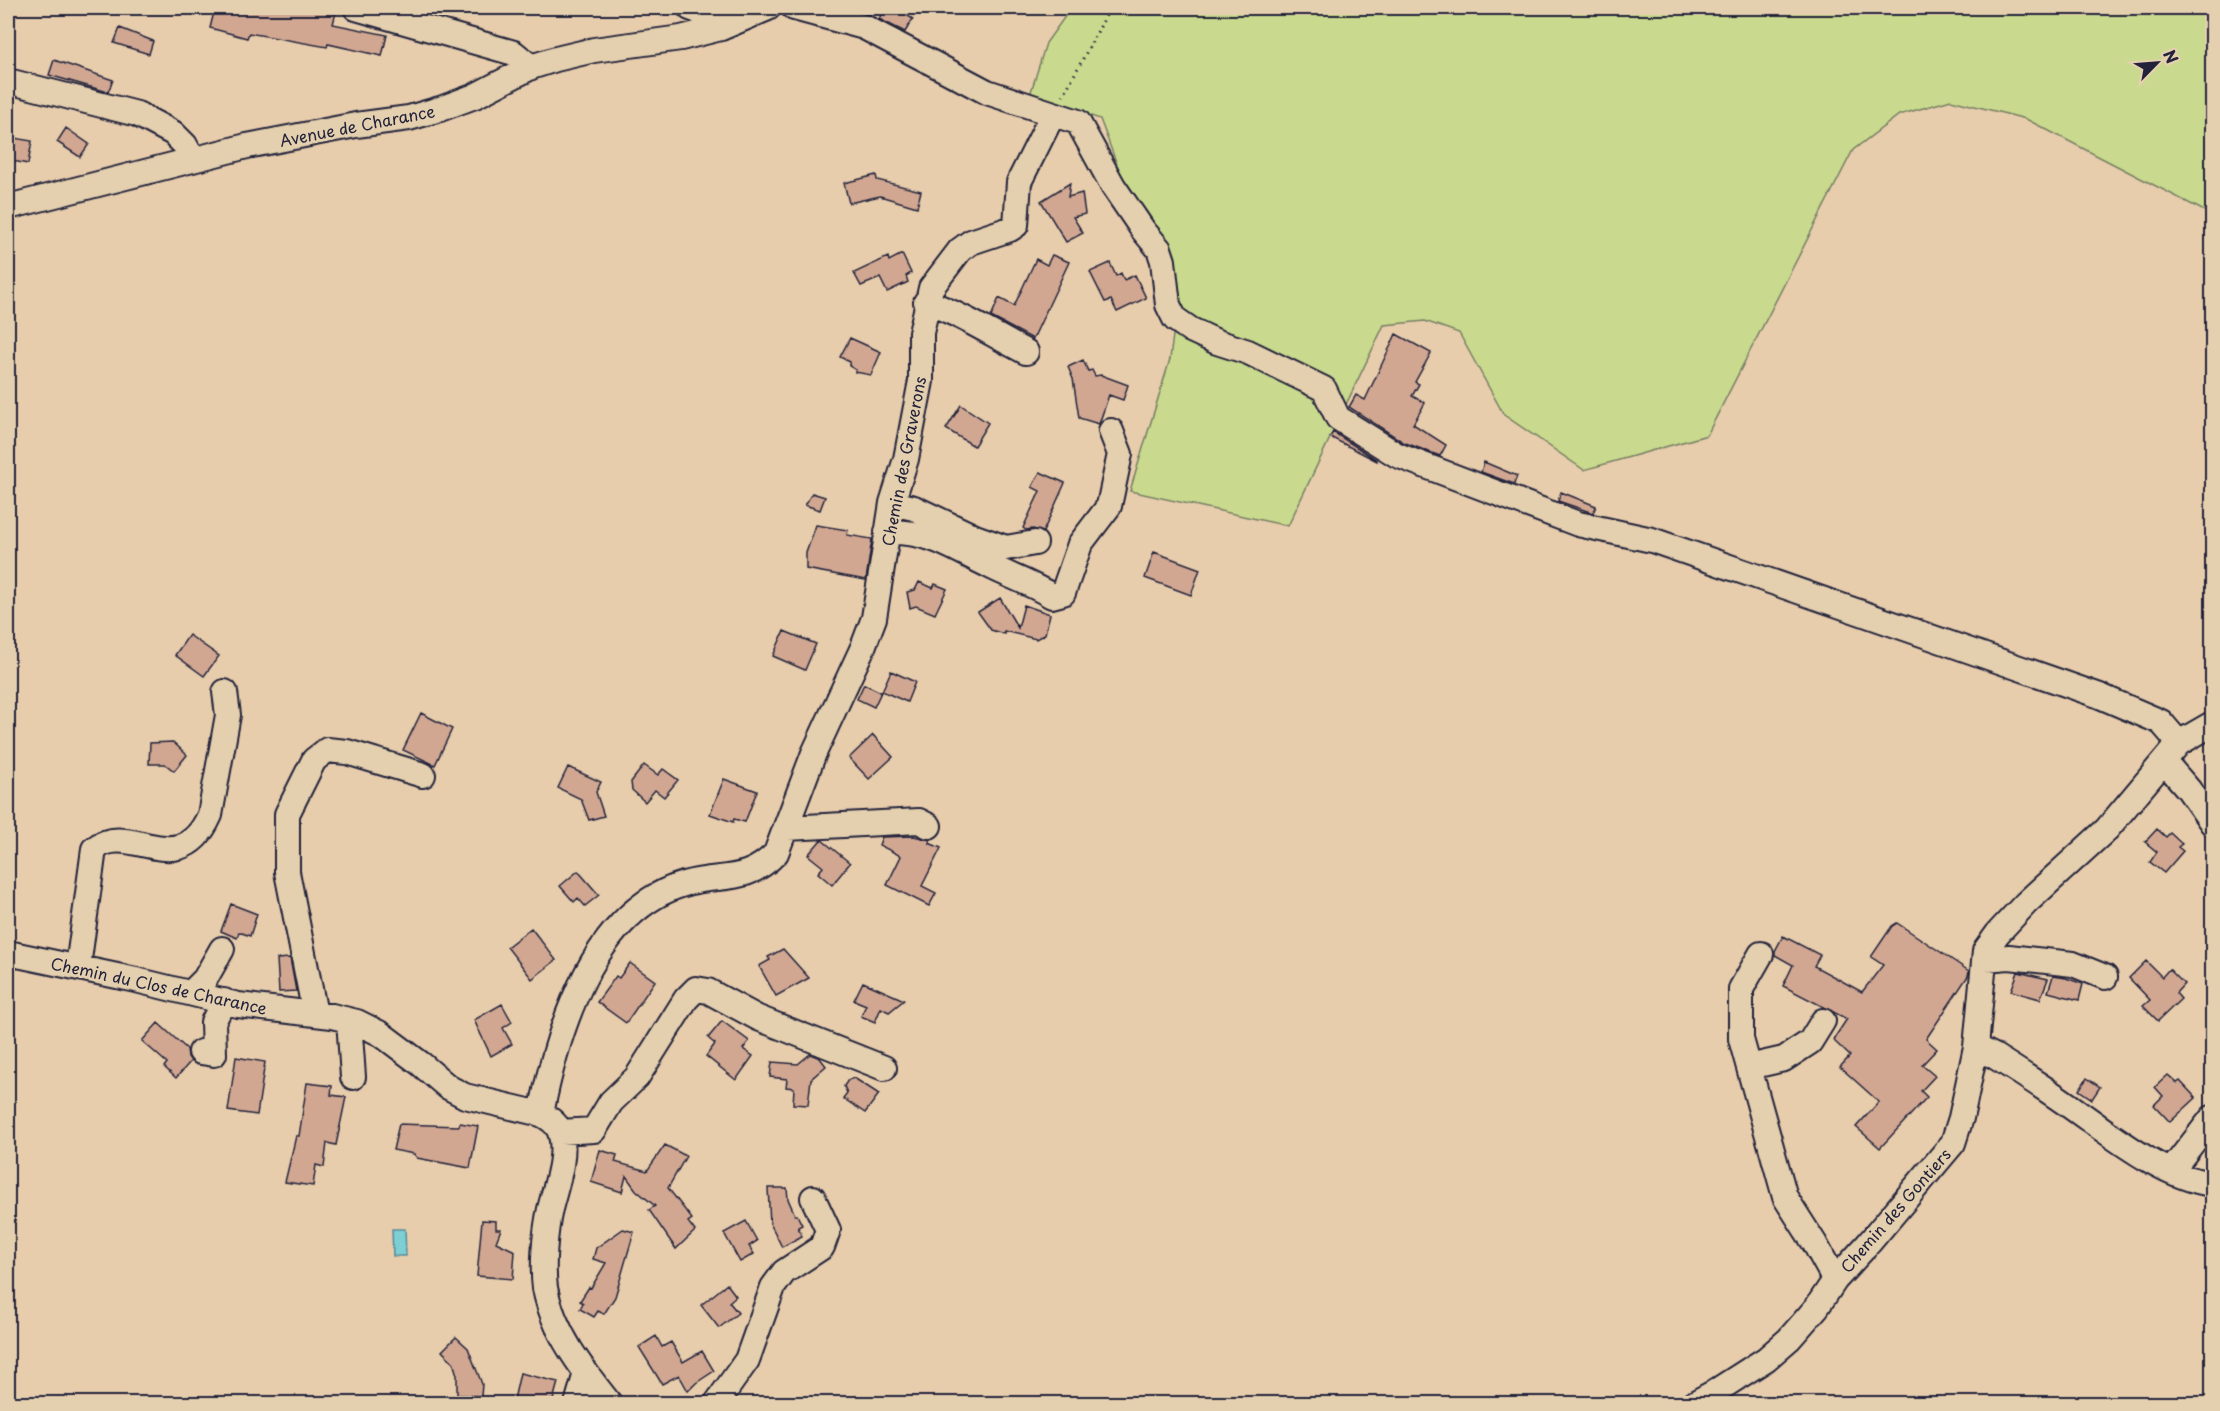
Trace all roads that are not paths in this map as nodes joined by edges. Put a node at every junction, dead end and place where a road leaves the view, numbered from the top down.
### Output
1 (356, 8) edge
2 (690, 8) edge
3 (768, 8) edge
4 (794, 8) edge
5 (721, 28) junction
6 (531, 67) junction
7 (8, 81) edge
8 (1053, 114) junction
9 (193, 160) junction
10 (8, 207) edge
11 (926, 302) junction
12 (1026, 352) dead end
13 (1112, 431) dead end
14 (892, 503) junction
15 (886, 532) junction
16 (1035, 543) dead end
17 (225, 692) dead end
18 (2212, 724) edge
19 (2172, 752) junction
20 (423, 775) dead end
21 (2212, 823) edge
22 (929, 826) dead end
23 (787, 828) junction
24 (222, 949) dead end
25 (8, 953) edge
26 (1761, 954) dead end
27 (1985, 959) junction
28 (78, 967) junction
29 (2105, 977) dead end
30 (191, 993) junction
31 (224, 1001) junction
32 (315, 1014) junction
33 (349, 1020) junction
34 (1823, 1021) dead end
35 (1976, 1047) junction
36 (201, 1052) dead end
37 (1749, 1067) junction
38 (884, 1068) dead end
39 (353, 1077) dead end
40 (541, 1114) junction
41 (2212, 1118) edge
42 (560, 1132) junction
43 (2171, 1172) junction
44 (2212, 1184) edge
45 (813, 1198) dead end
46 (1835, 1280) junction
47 (586, 1373) junction
48 (577, 1404) edge
49 (610, 1404) edge
50 (716, 1404) edge
51 (1693, 1404) edge

1 - 6 street
2 - 5 street
3 - 5 street, Avenue de Charance
4 - 8 street
5 - 6 street, Avenue de Charance
6 - 9 street, Avenue de Charance
7 - 9 street
8 - 11 street, Chemin des Graverons
8 - 19 street
9 - 10 street, Avenue de Charance
11 - 12 street
11 - 14 street, Chemin des Graverons
13 - 15 street
14 - 15 street, Chemin des Graverons
14 - 16 street
15 - 23 street, Chemin des Graverons
17 - 28 street
18 - 19 street, Chemin des Gontiers
19 - 21 street
19 - 27 street, Chemin des Gontiers
20 - 32 street
22 - 23 street
23 - 40 street, Chemin des Graverons
24 - 30 street
25 - 28 street, Chemin du Clos de Charance
26 - 37 street
27 - 29 street
27 - 35 street, Chemin des Gontiers
28 - 30 street, Chemin du Clos de Charance
30 - 31 street, Chemin du Clos de Charance
31 - 32 street, Chemin du Clos de Charance
31 - 36 street
32 - 33 street, Chemin du Clos de Charance
33 - 39 street
33 - 40 street, Chemin du Clos de Charance
34 - 37 street
35 - 43 street
35 - 46 street, Chemin des Gontiers
37 - 46 street
38 - 42 street
40 - 42 street
41 - 43 street
42 - 47 street
43 - 44 street
45 - 50 street
46 - 51 street, Chemin des Gontiers
47 - 48 street
47 - 49 street

